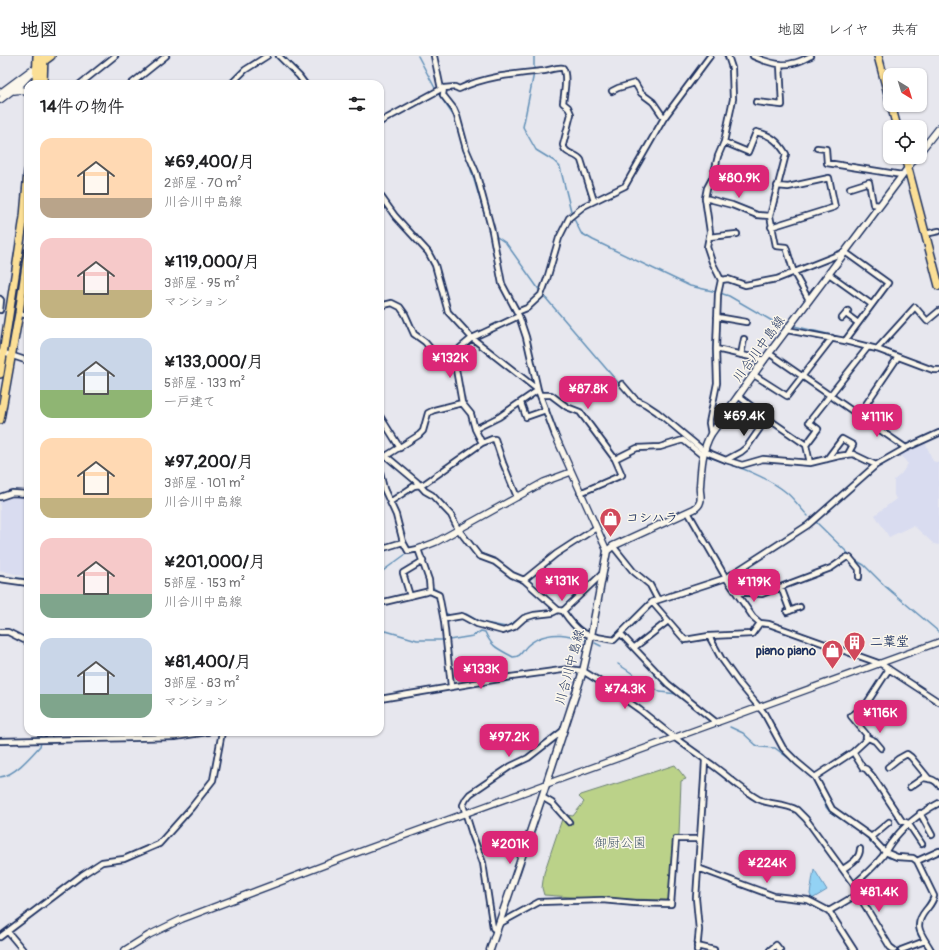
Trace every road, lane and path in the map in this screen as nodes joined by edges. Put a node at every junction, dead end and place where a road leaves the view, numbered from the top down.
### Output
1 (37, 56) edge
2 (51, 56) edge
3 (115, 56) edge
4 (166, 56) edge
5 (267, 56) edge
6 (279, 56) edge
7 (434, 56) edge
8 (710, 56) edge
9 (728, 56) edge
10 (753, 56) edge
11 (811, 56) edge
12 (878, 56) edge
13 (44, 59) edge
14 (780, 64) junction
15 (37, 67) junction
16 (883, 75) edge
17 (25, 80) edge
18 (36, 80) edge
19 (43, 80) edge
20 (85, 80) edge
21 (136, 80) edge
22 (235, 80) edge
23 (301, 80) edge
24 (24, 81) edge
25 (442, 89) junction
26 (12, 91) junction
27 (24, 91) edge
28 (612, 91) dead end
29 (0, 93) edge
30 (0, 100) edge
31 (756, 102) dead end
32 (664, 118) junction
33 (384, 120) edge
34 (939, 128) edge
35 (724, 142) junction
36 (927, 143) edge
37 (817, 148) dead end
38 (907, 164) edge
39 (911, 164) edge
40 (908, 168) junction
41 (716, 170) junction
42 (902, 175) junction
43 (750, 181) dead end
44 (777, 186) junction
45 (850, 188) dead end
46 (705, 198) junction
47 (384, 201) edge
48 (594, 201) junction
49 (879, 205) junction
50 (770, 216) junction
51 (24, 217) edge
52 (771, 227) junction
53 (939, 231) edge
54 (737, 234) dead end
55 (925, 234) junction
56 (709, 237) junction
57 (845, 252) junction
58 (794, 273) junction
59 (937, 273) edge
60 (829, 274) junction
61 (24, 279) edge
62 (721, 280) junction
63 (939, 286) edge
64 (0, 299) edge
65 (809, 300) junction
66 (871, 304) junction
67 (384, 305) edge
68 (0, 310) edge
69 (939, 311) edge
70 (10, 312) junction
71 (19, 313) junction
72 (518, 314) junction
73 (845, 314) dead end
74 (24, 315) edge
75 (717, 317) junction
76 (746, 322) dead end
77 (858, 323) junction
78 (787, 330) junction
79 (472, 338) junction
80 (832, 338) junction
81 (744, 339) dead end
82 (845, 341) junction
83 (868, 347) junction
84 (716, 349) junction
85 (877, 349) junction
86 (2, 352) edge
87 (770, 354) junction
88 (12, 355) junction
89 (741, 355) junction
90 (898, 357) junction
91 (24, 360) edge
92 (456, 360) junction
93 (764, 360) junction
94 (939, 370) edge
95 (0, 374) edge
96 (754, 375) junction
97 (802, 376) junction
98 (622, 384) dead end
99 (539, 392) junction
100 (829, 395) junction
101 (738, 396) junction
102 (462, 403) junction
103 (521, 403) junction
104 (546, 410) junction
105 (858, 416) junction
106 (767, 418) junction
107 (0, 420) edge
108 (384, 422) edge
109 (475, 429) junction
110 (939, 433) edge
111 (711, 434) junction
112 (555, 435) joint
113 (482, 444) junction
114 (806, 445) junction
115 (400, 448) junction
116 (906, 448) junction
117 (704, 454) junction
118 (848, 454) junction
119 (386, 456) joint
120 (615, 459) junction
121 (827, 459) junction
122 (726, 460) junction
123 (810, 463) junction
124 (876, 465) junction
125 (570, 472) junction
126 (420, 486) junction
127 (384, 493) edge
128 (580, 493) junction
129 (24, 494) edge
130 (0, 497) edge
131 (517, 497) junction
132 (390, 502) junction
133 (688, 512) junction
134 (596, 528) junction
135 (458, 529) junction
136 (403, 542) junction
137 (613, 546) junction
138 (384, 548) edge
139 (418, 549) junction
140 (607, 551) junction
141 (423, 561) junction
142 (601, 575) junction
143 (859, 577) dead end
144 (726, 578) junction
145 (0, 579) edge
146 (524, 580) junction
147 (24, 582) edge
148 (781, 588) junction
149 (430, 591) junction
150 (737, 592) junction
151 (410, 596) junction
152 (658, 600) junction
153 (384, 602) edge
154 (652, 602) junction
155 (800, 607) dead end
156 (561, 610) junction
157 (444, 619) junction
158 (668, 621) junction
159 (760, 622) junction
160 (0, 632) edge
161 (621, 634) junction
162 (591, 636) junction
163 (709, 636) junction
164 (24, 640) edge
165 (939, 642) edge
166 (635, 647) junction
167 (881, 664) junction
168 (889, 669) junction
169 (583, 671) junction
170 (451, 686) junction
171 (384, 698) edge
172 (939, 702) edge
173 (759, 707) junction
174 (717, 723) junction
175 (564, 730) junction
176 (181, 736) edge
177 (221, 736) edge
178 (866, 737) junction
179 (675, 738) junction
180 (0, 741) edge
181 (881, 748) dead end
182 (853, 752) junction
183 (705, 760) junction
184 (888, 767) dead end
185 (815, 777) junction
186 (929, 779) junction
187 (546, 785) junction
188 (939, 785) edge
189 (910, 787) dead end
190 (542, 797) junction
191 (939, 803) edge
192 (920, 813) junction
193 (466, 814) junction
194 (569, 822) dead end
195 (889, 822) dead end
196 (908, 823) junction
197 (932, 835) dead end
198 (871, 837) junction
199 (700, 839) junction
200 (922, 844) dead end
201 (860, 849) dead end
202 (939, 851) edge
203 (884, 854) junction
204 (917, 861) junction
205 (698, 868) junction
206 (842, 870) junction
207 (854, 885) junction
208 (858, 894) junction
209 (829, 911) junction
210 (499, 924) junction
211 (497, 931) junction
212 (8, 932) junction
213 (0, 937) edge
214 (925, 941) junction
215 (697, 948) edge
216 (23, 950) edge
217 (125, 950) edge
218 (490, 950) edge
219 (714, 950) edge
220 (770, 950) edge
221 (780, 950) edge
222 (854, 950) edge
223 (894, 950) edge
224 (901, 950) edge
225 (931, 950) edge

1 - 15 main road
2 - 13 main road
3 - 20 street
4 - 21 street
5 - 22 street
6 - 23 street
7 - 25 street
8 - 32 street
9 - 35 street
10 - 14 street
11 - 14 street
12 - 16 main road
13 - 15 main road
13 - 19 main road
14 - 31 street
15 - 17 street
15 - 18 main road
15 - 29 street
24 - 26 street
25 - 33 street
25 - 48 street
25 - 72 street
26 - 27 street
26 - 30 street
28 - 32 street
32 - 48 street
34 - 36 street
35 - 41 street
35 - 44 street
37 - 42 street
38 - 40 main road
39 - 40 street
40 - 42 main road, 川合川中島線
40 - 55 main road
41 - 43 street
41 - 46 street
42 - 49 main road, 川合川中島線
44 - 50 street
44 - 52 street
45 - 49 street
46 - 50 street
46 - 56 street
47 - 79 street
48 - 72 street
49 - 57 main road, 川合川中島線
50 - 52 street
51 - 70 main road
52 - 58 street
53 - 55 street
54 - 56 street
55 - 59 main road
56 - 62 street
57 - 58 street
57 - 60 main road, 川合川中島線
57 - 66 street
58 - 62 street
58 - 65 street
59 - 63 main road
60 - 65 main road, 川合川中島線
60 - 66 street
61 - 71 main road
62 - 75 street
64 - 68 street
65 - 78 main road, 川合川中島線
66 - 77 street
67 - 92 street
68 - 70 street
69 - 85 street
70 - 86 main road
71 - 74 street
71 - 88 main road
72 - 79 street
72 - 99 street
73 - 77 street
75 - 76 street
75 - 84 street
77 - 82 street
78 - 80 street
78 - 87 main road, 川合川中島線
79 - 92 street
79 - 99 street
80 - 82 street
80 - 97 street
81 - 89 street
82 - 83 street
83 - 85 street
83 - 100 street
84 - 89 street
84 - 111 street
85 - 90 street
86 - 88 street
86 - 95 main road
87 - 93 main road, 川合川中島線
87 - 97 street
88 - 91 street
88 - 107 main road
89 - 93 street
90 - 94 street
90 - 105 street
92 - 102 street
93 - 96 main road, 川合川中島線
96 - 97 street
96 - 101 main road, 川合川中島線
97 - 100 street
98 - 117 street
99 - 103 street
99 - 104 street
99 - 120 street
100 - 105 street
100 - 114 street
101 - 106 street
101 - 111 main road, 川合川中島線
102 - 109 street
102 - 115 street
103 - 104 street
103 - 109 street
104 - 112 street
105 - 116 street
106 - 114 street
106 - 122 street
108 - 115 street
109 - 113 street
110 - 116 street
111 - 117 main road, 川合川中島線
112 - 125 street
113 - 126 street
113 - 131 street
114 - 123 street
115 - 119 street
116 - 124 street
117 - 120 street
117 - 122 street
117 - 133 main road, 川合川中島線
118 - 121 street
118 - 121 street
118 - 124 street
119 - 126 street
120 - 128 street
121 - 123 street
122 - 123 street
124 - 144 street
125 - 128 street
125 - 131 street
126 - 132 street
126 - 135 street
127 - 132 street
128 - 134 street
129 - 130 street
131 - 135 street
132 - 136 street
133 - 137 main road, 川合川中島線
133 - 144 street
134 - 140 street
134 - 146 street
135 - 139 street
135 - 146 street
136 - 138 street
136 - 139 street
137 - 140 main road, 川合川中島線
137 - 152 street
139 - 141 street
140 - 142 main road, 川合川中島線
141 - 149 street
141 - 151 street
142 - 156 street
142 - 162 main road, 川合川中島線
143 - 148 street
144 - 150 street
144 - 152 street
145 - 147 street
146 - 156 street
148 - 150 street
148 - 155 street
149 - 151 street
149 - 157 street
150 - 159 street
151 - 153 street
152 - 154 street
154 - 158 street
154 - 161 street
156 - 157 street
156 - 162 street
157 - 170 street
158 - 163 street
158 - 166 street
159 - 163 street
159 - 167 street
160 - 164 street
161 - 162 street
161 - 166 street
162 - 169 main road, 川合川中島線
163 - 173 street
165 - 167 street
166 - 174 street
167 - 168 street
167 - 173 street
168 - 172 street
168 - 178 street
169 - 170 street
169 - 175 main road, 川合川中島線
169 - 179 street
170 - 171 street
173 - 174 street
173 - 185 street
174 - 179 street
175 - 187 main road, 川合川中島線
175 - 193 street
176 - 180 street
177 - 212 street
178 - 181 street
178 - 182 street
179 - 183 street
179 - 187 street
182 - 185 street
182 - 196 street
183 - 199 street
183 - 206 street
184 - 186 street
185 - 198 street
186 - 188 street
186 - 189 street
187 - 190 main road, 川合川中島線
187 - 193 street
190 - 194 street
190 - 210 main road, 川合川中島線
191 - 192 street
192 - 196 street
192 - 197 street
193 - 211 street
193 - 217 street
195 - 198 street
196 - 200 street
196 - 203 street
198 - 203 street
199 - 205 street
199 - 210 street
201 - 206 street
202 - 204 street
203 - 204 street
203 - 207 street
204 - 214 street
205 - 209 street
205 - 215 street
206 - 207 street
207 - 208 street
208 - 209 street
208 - 223 street
209 - 222 street
210 - 211 main road, 川合川中島線
211 - 218 main road, 川合川中島線
212 - 213 street
212 - 216 street
214 - 224 street
214 - 225 street
215 - 219 street
220 - 221 street

